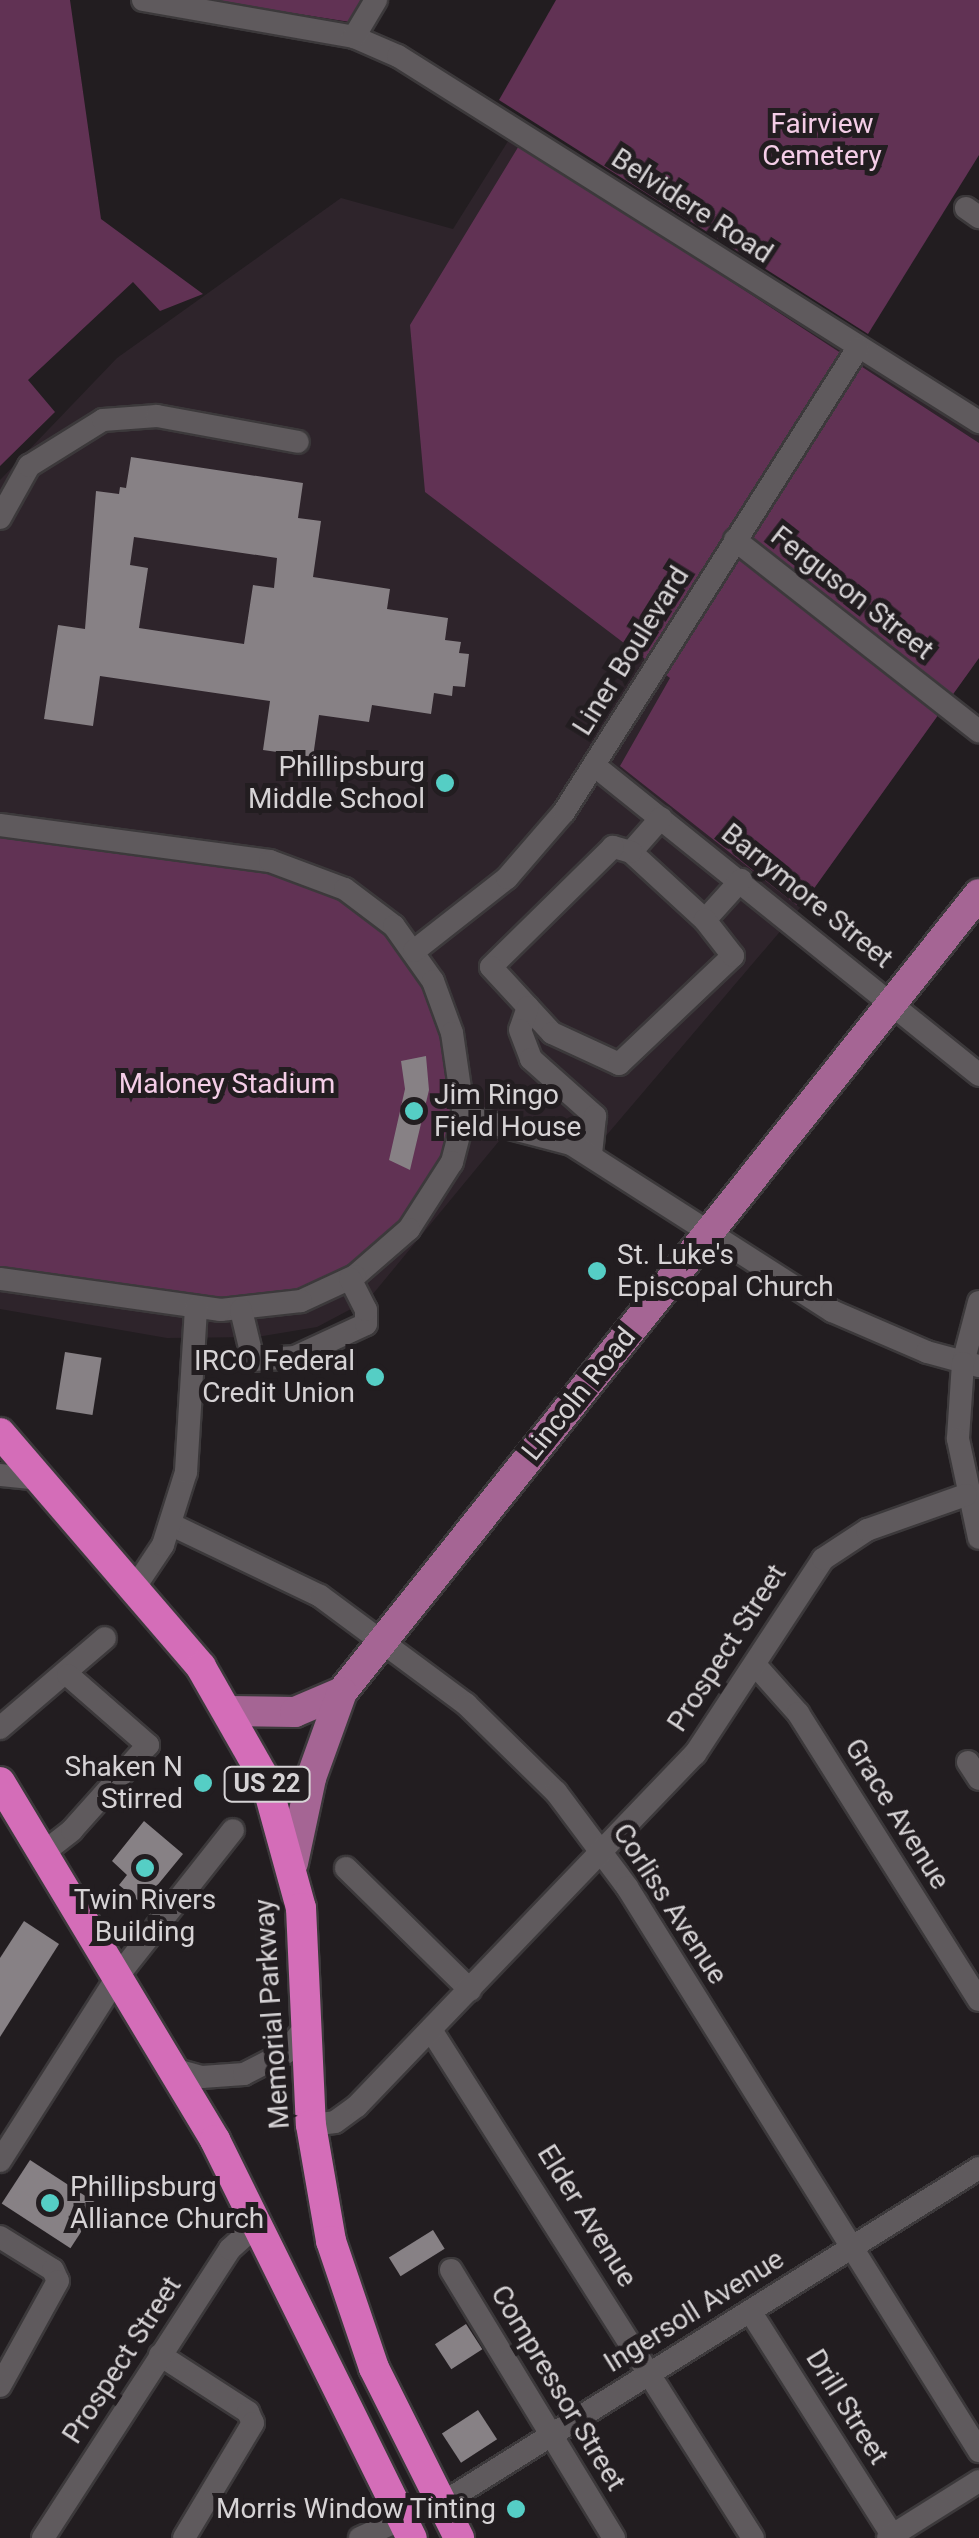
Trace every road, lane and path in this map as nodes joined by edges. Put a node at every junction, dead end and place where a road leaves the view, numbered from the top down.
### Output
1 (376, 0) edge
2 (156, 1) edge
3 (198, 5) edge
4 (362, 40) junction
5 (858, 348) junction
6 (979, 422) edge
7 (298, 442) dead end
8 (0, 518) edge
9 (735, 540) junction
10 (979, 732) edge
11 (595, 766) junction
12 (661, 818) junction
13 (0, 825) edge
14 (631, 852) junction
15 (741, 880) junction
16 (979, 894) edge
17 (705, 920) junction
18 (414, 950) junction
19 (892, 1003) junction
20 (528, 1007) junction
21 (979, 1074) edge
22 (464, 1116) junction
23 (591, 1154) junction
24 (708, 1231) junction
25 (0, 1279) edge
26 (350, 1279) junction
27 (979, 1302) edge
28 (196, 1308) junction
29 (242, 1310) junction
30 (971, 1364) edge
31 (0, 1432) edge
32 (0, 1475) edge
33 (40, 1479) junction
34 (966, 1495) junction
35 (172, 1525) junction
36 (979, 1538) edge
37 (135, 1587) junction
38 (105, 1638) dead end
39 (380, 1643) junction
40 (757, 1666) junction
41 (68, 1675) junction
42 (342, 1692) junction
43 (230, 1711) junction
44 (0, 1728) edge
45 (0, 1782) edge
46 (233, 1830) dead end
47 (43, 1852) junction
48 (604, 1854) junction
49 (293, 1863) junction
50 (346, 1868) dead end
51 (117, 1977) junction
52 (470, 1990) junction
53 (979, 2000) edge
54 (308, 2024) junction
55 (431, 2030) junction
56 (172, 2069) junction
57 (311, 2125) junction
58 (0, 2161) edge
59 (979, 2168) edge
60 (259, 2223) junction
61 (0, 2237) edge
62 (852, 2248) junction
63 (450, 2270) dead end
64 (750, 2311) junction
65 (160, 2355) junction
66 (650, 2374) junction
67 (0, 2386) edge
68 (550, 2436) junction
69 (979, 2451) edge
70 (979, 2481) edge
71 (440, 2503) junction
72 (407, 2530) edge
73 (890, 2537) edge
74 (43, 2538) edge
75 (184, 2538) edge
76 (360, 2538) edge
77 (459, 2538) edge
78 (614, 2538) edge
79 (753, 2538) edge

1 - 4 street
2 - 3 street
3 - 4 street
4 - 5 street, Belvidere Road
5 - 6 street, Belvidere Road
5 - 9 street, Liner Boulevard
7 - 8 street
9 - 10 street, Ferguson Street
9 - 11 street, Liner Boulevard
11 - 12 street, Barrymore Street
11 - 18 street, Liner Boulevard
12 - 14 street
12 - 15 street, Barrymore Street
13 - 18 street
14 - 17 street
14 - 20 street
15 - 17 street
15 - 19 street, Barrymore Street
16 - 19 main road, Lincoln Road
17 - 20 street
18 - 22 street
19 - 21 street, Barrymore Street
19 - 24 main road, Lincoln Road
20 - 23 street
22 - 23 street
22 - 26 street
23 - 24 street
24 - 30 street
24 - 39 main road, Lincoln Road
25 - 28 street
26 - 29 street
26 - 29 street
27 - 30 street
28 - 29 street
28 - 35 street
30 - 34 street
31 - 33 highway, Memorial Parkway / US 22
32 - 33 street
33 - 37 highway, Memorial Parkway / US 22
34 - 36 street
34 - 40 street, Prospect Street
35 - 37 street
35 - 39 street, Corliss Avenue
37 - 43 highway, Memorial Parkway / US 22
38 - 41 street
39 - 42 main road, Lincoln Road
39 - 48 street, Corliss Avenue
40 - 48 street, Prospect Street
40 - 53 street, Grace Avenue
41 - 44 street
41 - 47 street
42 - 43 main road, Lincoln Road
42 - 49 main road, Lincoln Road
43 - 49 highway, Memorial Parkway / US 22
45 - 47 highway
46 - 51 street
47 - 51 highway
48 - 52 street, Prospect Street
48 - 62 street, Corliss Avenue
49 - 54 highway, Memorial Parkway / US 22
50 - 52 street
51 - 56 highway
51 - 58 street
52 - 55 street, Prospect Street
54 - 56 street
54 - 57 highway, Memorial Parkway / US 22
55 - 57 street, Prospect Street
55 - 66 street, Elder Avenue
56 - 60 highway
57 - 71 highway, Memorial Parkway / US 22
59 - 62 street, Ingersoll Avenue
60 - 65 street, Prospect Street
60 - 72 highway
61 - 67 street
62 - 64 street, Ingersoll Avenue
62 - 69 street, Corliss Avenue
63 - 68 street, Compressor Street
64 - 66 street, Ingersoll Avenue
64 - 73 street, Drill Street
65 - 74 street, Prospect Street
65 - 75 street
66 - 68 street, Ingersoll Avenue
66 - 79 street, Elder Avenue
68 - 71 street, Ingersoll Avenue
68 - 78 street, Compressor Street
70 - 73 street
71 - 72 street, Ingersoll Avenue
71 - 77 highway, Memorial Parkway / US 22
72 - 76 street, Ingersoll Avenue

